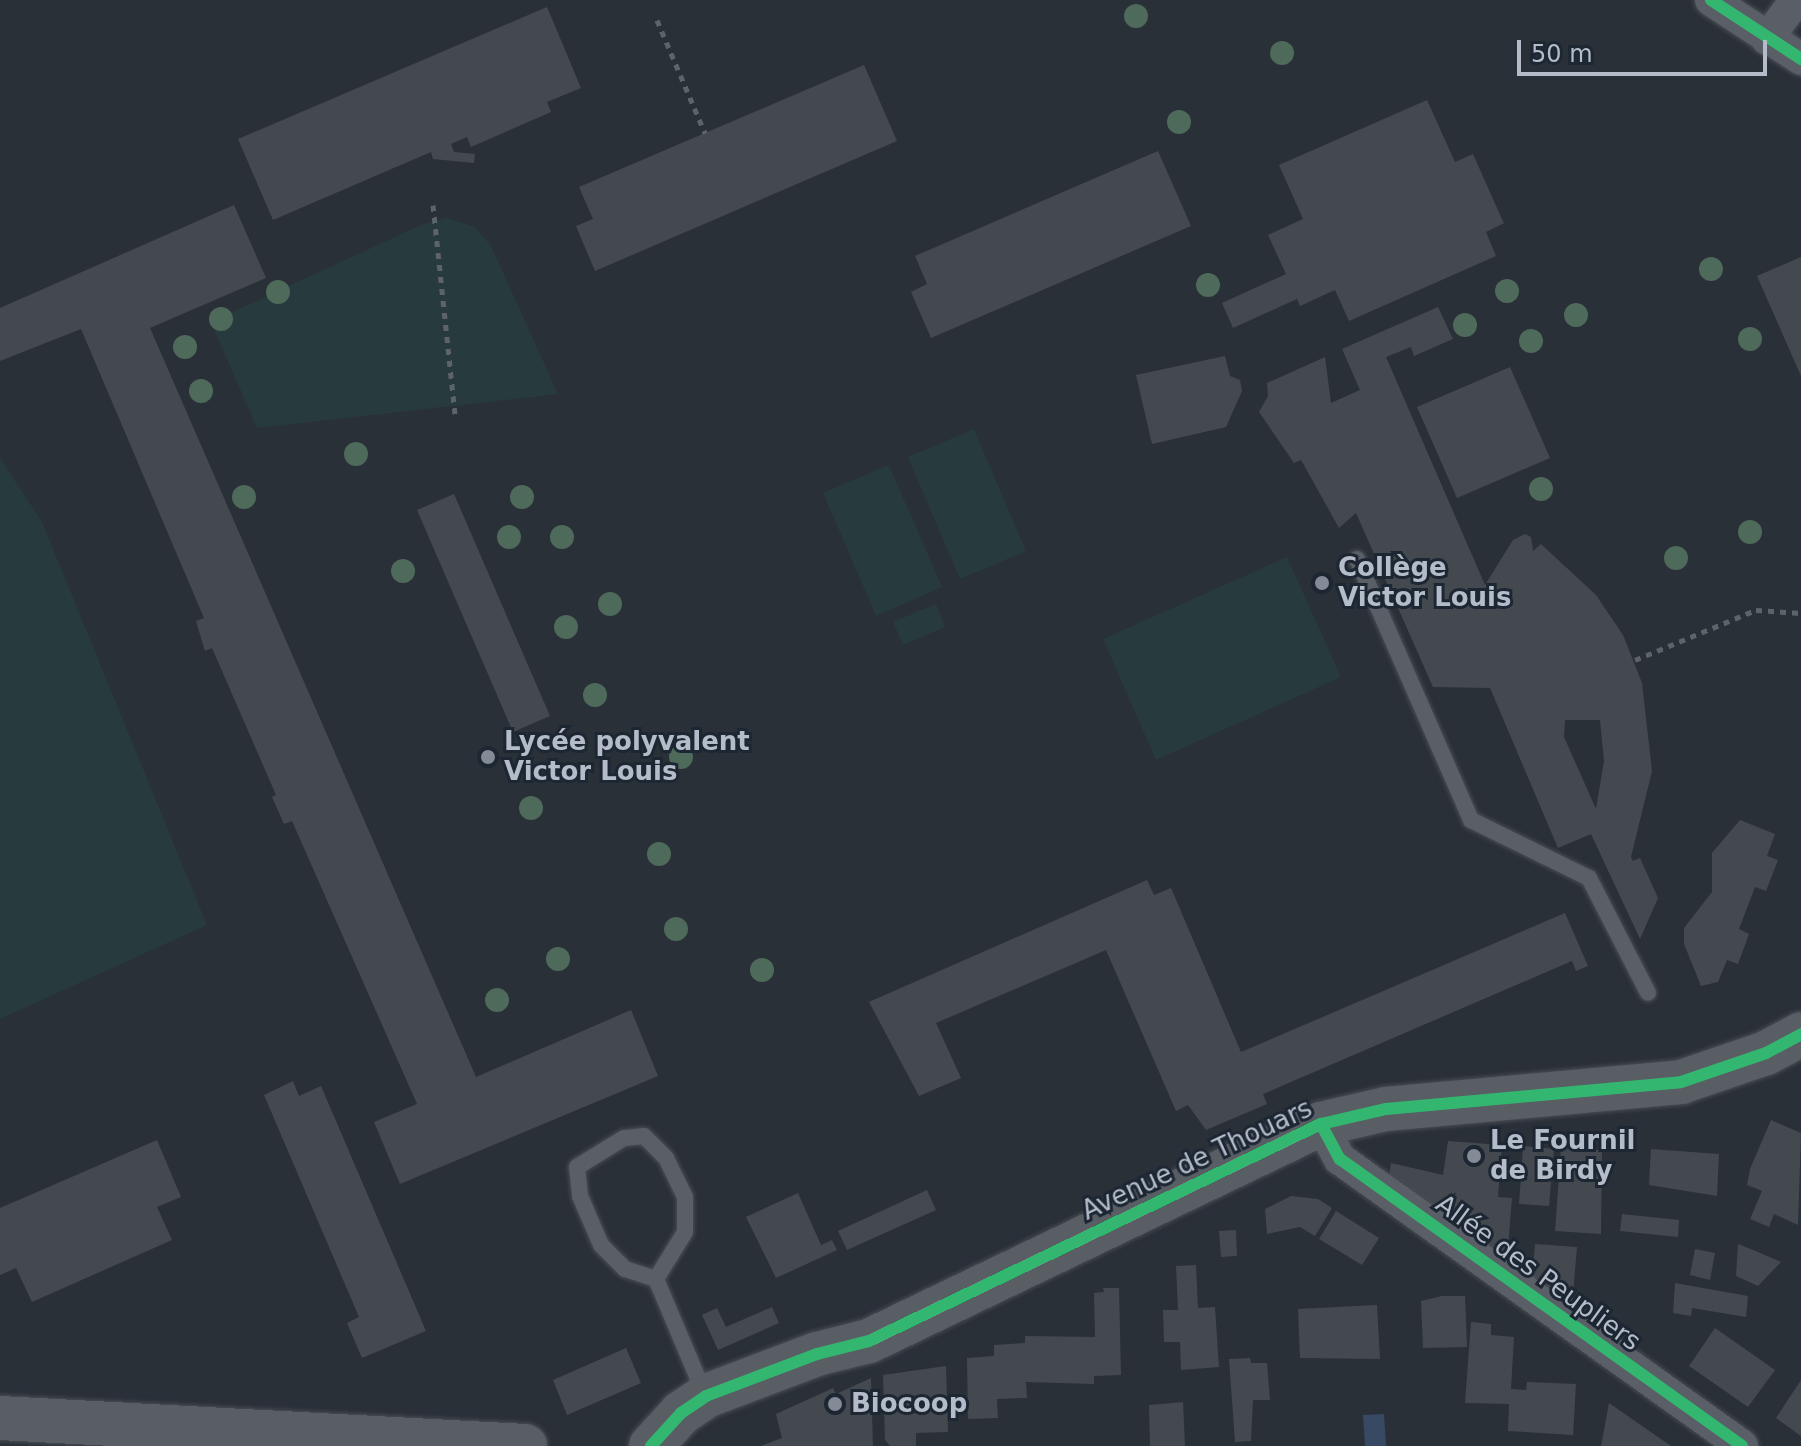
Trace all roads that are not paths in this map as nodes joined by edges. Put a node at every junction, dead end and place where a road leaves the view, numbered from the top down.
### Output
1 (1711, 0) edge
2 (1796, 0) edge
3 (1767, 39) junction
4 (1801, 59) edge
5 (1357, 559) dead end
6 (1648, 993) dead end
7 (1799, 1039) edge
8 (1321, 1124) junction
9 (656, 1279) junction
10 (706, 1396) junction
11 (0, 1418) edge
12 (85, 1434) edge
13 (0, 1446) edge
14 (7, 1446) edge
15 (525, 1446) edge
16 (651, 1446) edge
17 (1742, 1446) edge

1 - 3 street
2 - 3 street
3 - 4 street
5 - 6 lane
7 - 8 street, Avenue de Thouars
8 - 10 street, Avenue de Thouars
8 - 17 street, Allée des Peupliers
9 - 9 lane
9 - 10 lane
10 - 16 street, Avenue de Thouars
11 - 12 street
12 - 15 street
13 - 14 street

